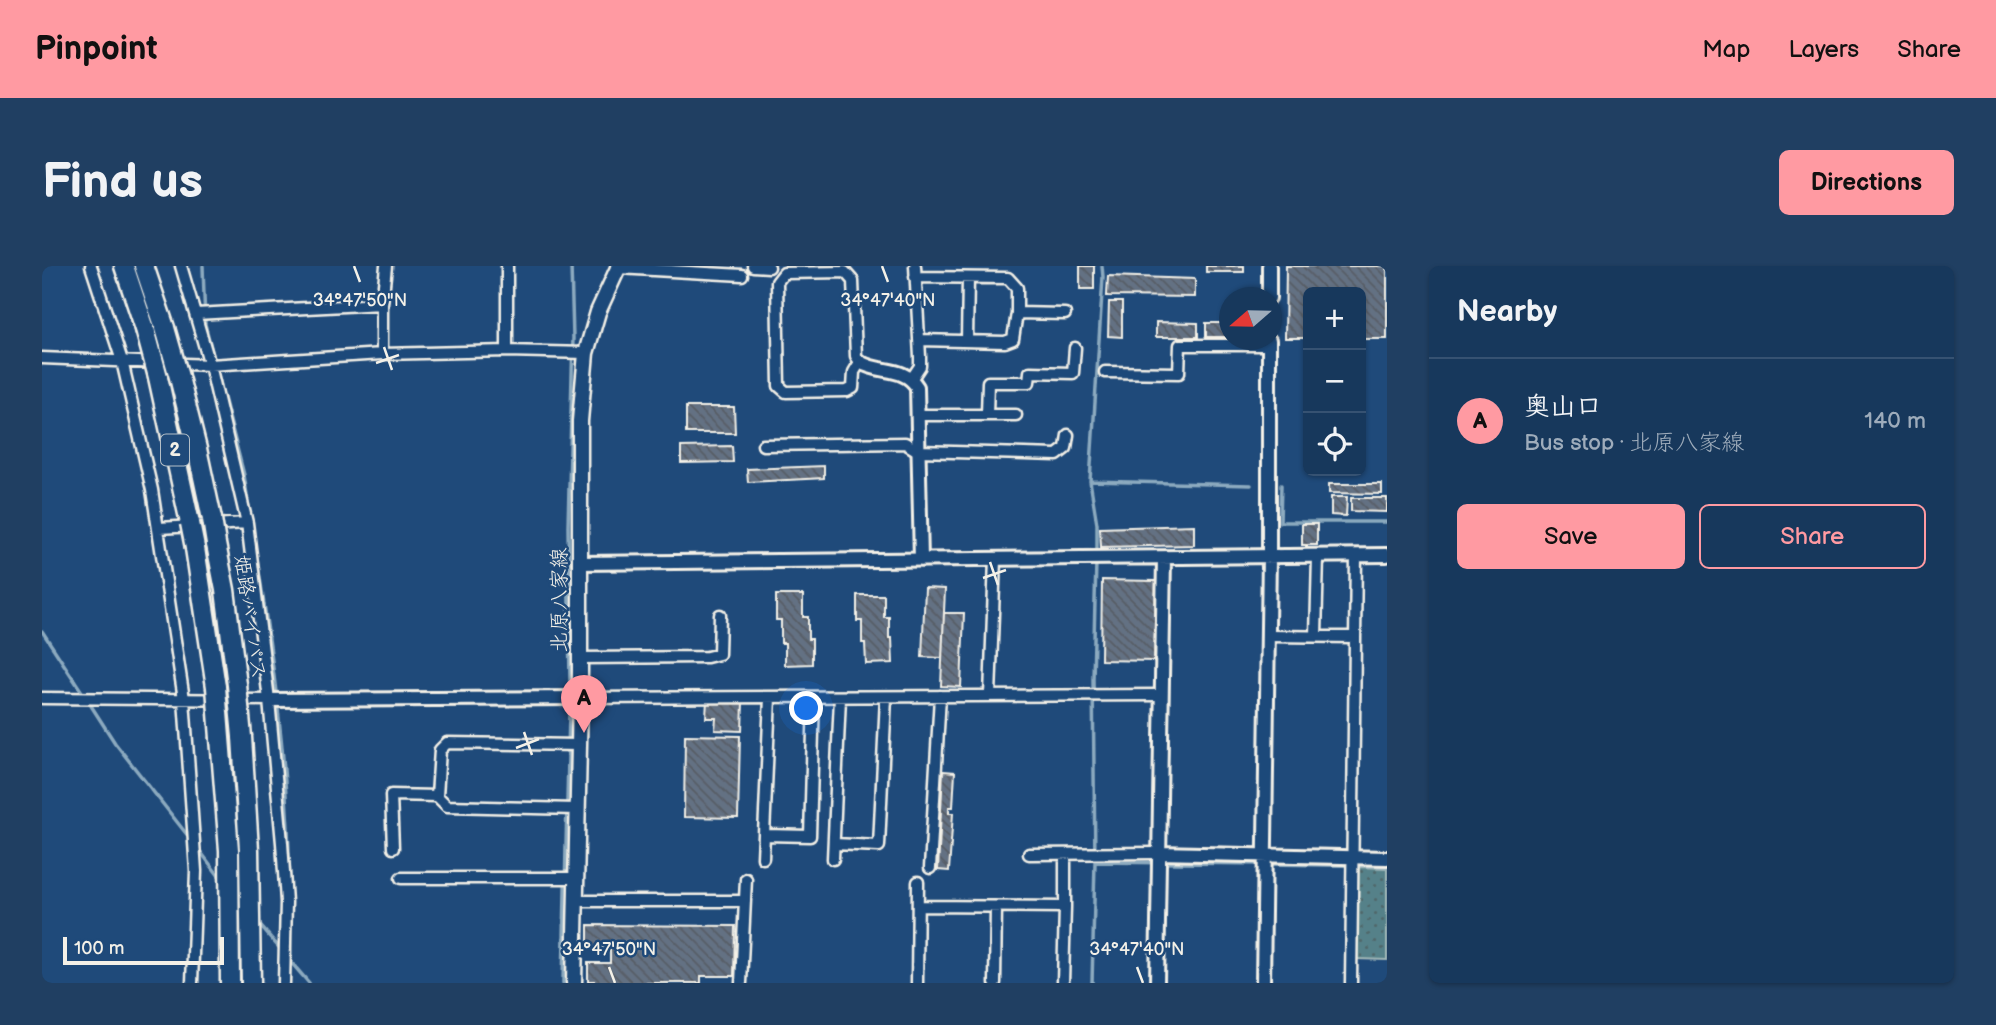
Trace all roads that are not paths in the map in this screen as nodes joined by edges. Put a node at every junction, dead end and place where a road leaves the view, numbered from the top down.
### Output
1 (91, 266) edge
2 (122, 266) edge
3 (144, 266) edge
4 (181, 266) edge
5 (386, 266) edge
6 (508, 266) edge
7 (753, 266) edge
8 (1269, 266) edge
9 (619, 267) edge
10 (769, 267) edge
11 (915, 271) edge
12 (742, 275) dead end
13 (968, 278) junction
14 (1269, 287) edge
15 (382, 304) junction
16 (1017, 313) junction
17 (196, 314) junction
18 (1065, 314) dead end
19 (919, 340) junction
20 (967, 341) junction
21 (1219, 344) edge
22 (1074, 348) dead end
23 (1269, 350) edge
24 (507, 351) junction
25 (586, 353) junction
26 (382, 354) junction
27 (42, 358) edge
28 (122, 361) junction
29 (860, 362) junction
30 (210, 365) junction
31 (1105, 372) dead end
32 (912, 378) junction
33 (918, 415) junction
34 (987, 415) junction
35 (1016, 415) dead end
36 (1068, 436) dead end
37 (763, 446) dead end
38 (918, 451) junction
39 (247, 523) junction
40 (159, 528) junction
41 (1356, 555) junction
42 (1387, 555) edge
43 (1269, 556) junction
44 (1318, 556) junction
45 (1164, 558) junction
46 (922, 559) junction
47 (995, 559) junction
48 (579, 563) junction
49 (720, 615) dead end
50 (1268, 636) junction
51 (1317, 636) junction
52 (1355, 637) junction
53 (580, 658) junction
54 (1161, 695) junction
55 (886, 696) junction
56 (940, 696) junction
57 (990, 696) junction
58 (770, 697) junction
59 (814, 697) junction
60 (840, 697) junction
61 (42, 698) edge
62 (580, 698) junction
63 (184, 699) junction
64 (269, 700) junction
65 (579, 745) junction
66 (437, 796) junction
67 (577, 809) junction
68 (765, 835) junction
69 (834, 844) junction
70 (393, 848) dead end
71 (1158, 853) junction
72 (1029, 854) dead end
73 (1065, 854) junction
74 (1264, 856) junction
75 (763, 858) dead end
76 (1353, 858) junction
77 (1387, 858) edge
78 (833, 859) dead end
79 (930, 868) dead end
80 (576, 877) junction
81 (401, 878) dead end
82 (746, 879) dead end
83 (918, 882) dead end
84 (575, 901) junction
85 (744, 901) junction
86 (918, 906) junction
87 (996, 906) junction
88 (1065, 907) junction
89 (192, 983) edge
90 (230, 983) edge
91 (251, 983) edge
92 (284, 983) edge
93 (573, 983) edge
94 (741, 983) edge
95 (917, 983) edge
96 (995, 983) edge
97 (1063, 983) edge
98 (1157, 983) edge
99 (1263, 983) edge
100 (1351, 983) edge

1 - 28 street
2 - 90 highway, 姫路バイパス / 2, bridge
3 - 91 highway, 姫路バイパス / 2, bridge
4 - 17 street
5 - 15 street
6 - 24 street
7 - 10 street
8 - 14 street
9 - 12 street
9 - 25 main road, 北原八家線
11 - 13 street
11 - 19 street
13 - 16 street
13 - 20 street
15 - 17 street
15 - 26 street
16 - 18 street
16 - 20 street
17 - 30 street
19 - 20 street
19 - 32 street
21 - 31 street
22 - 34 street
23 - 43 street
24 - 25 street
24 - 26 street
25 - 48 main road, 北原八家線
26 - 30 street
27 - 28 street
28 - 30 street
28 - 40 street
29 - 29 street
29 - 32 street
30 - 39 street
32 - 33 street
33 - 34 street
33 - 38 street
34 - 35 street
36 - 38 street
37 - 38 street
38 - 46 street
39 - 40 street
39 - 64 street
40 - 63 street
41 - 42 street
41 - 44 street
41 - 52 street
43 - 44 street
43 - 45 street
43 - 50 street
44 - 51 street
45 - 47 street
45 - 54 street
46 - 47 street
46 - 48 street
47 - 57 street
48 - 53 main road, 北原八家線
49 - 53 street
50 - 51 street
50 - 74 street
51 - 52 street
52 - 76 street
53 - 62 main road, 北原八家線
54 - 57 street
54 - 71 street
55 - 56 street
55 - 60 street
55 - 69 street
56 - 57 street
56 - 79 street
58 - 59 street
58 - 62 street
58 - 68 street
59 - 60 street
59 - 68 street
60 - 69 street
61 - 63 street
62 - 64 street
62 - 65 main road, 北原八家線
63 - 64 street
63 - 89 street
64 - 92 street
65 - 66 street
65 - 67 main road, 北原八家線
66 - 67 street
66 - 70 street
67 - 80 main road, 北原八家線
68 - 75 street
69 - 78 street
71 - 73 street
71 - 74 street
71 - 98 street
72 - 73 street
73 - 88 street
74 - 76 street
74 - 99 street
76 - 77 street
76 - 100 street
80 - 81 street
80 - 84 main road, 北原八家線
82 - 85 street
83 - 86 street
84 - 85 street
84 - 93 main road, 北原八家線
85 - 94 street
86 - 87 street
86 - 95 street
87 - 88 street
87 - 96 street
88 - 97 street

